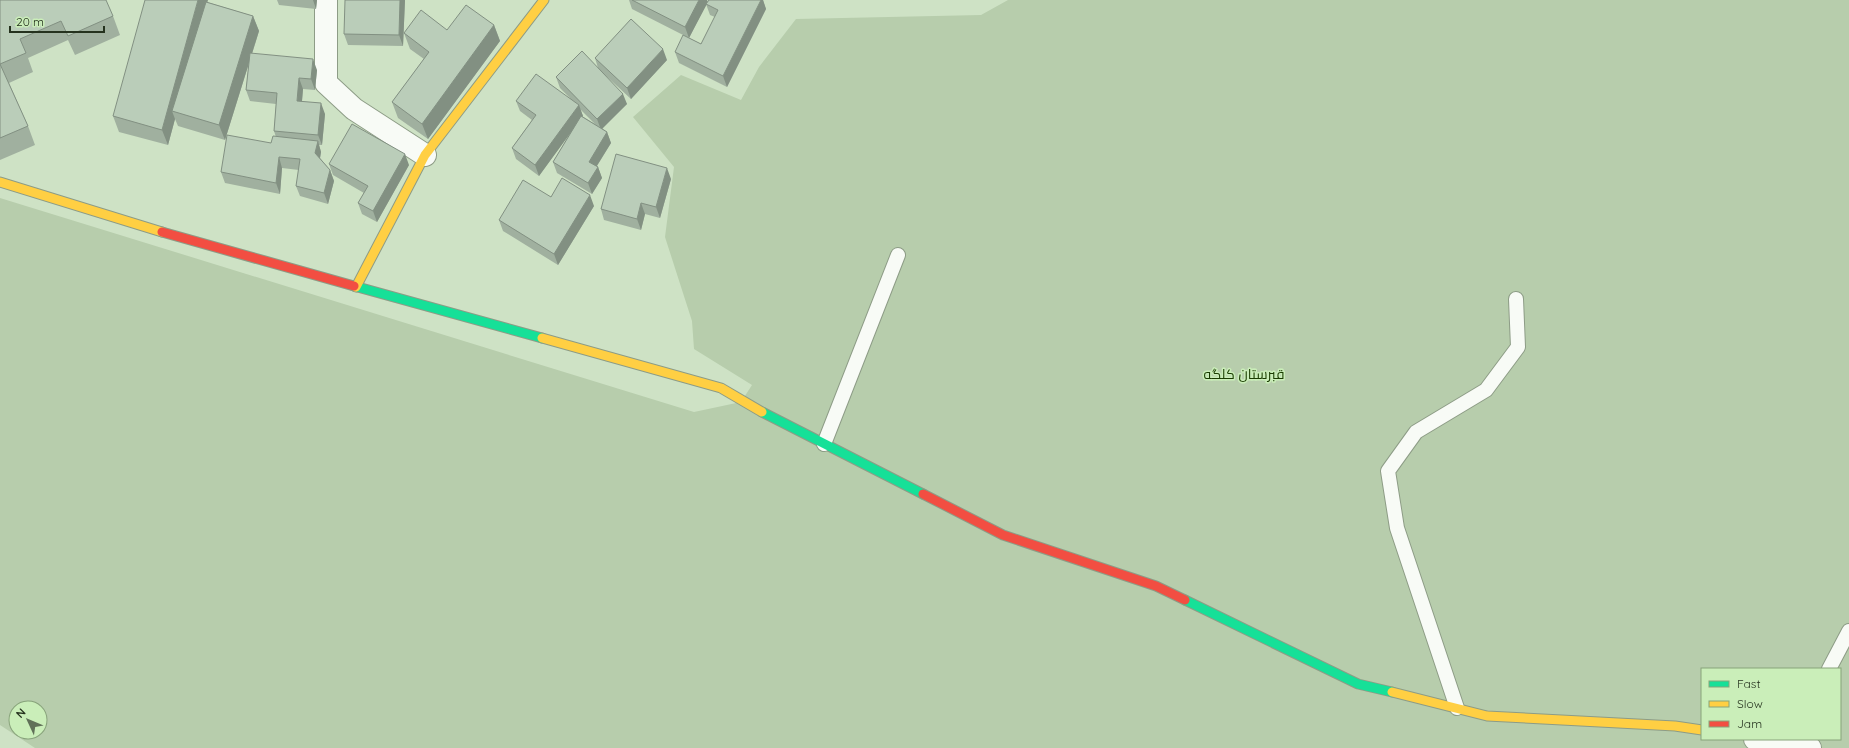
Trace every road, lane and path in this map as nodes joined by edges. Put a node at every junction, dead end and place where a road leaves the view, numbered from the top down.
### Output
1 (326, 0) edge
2 (544, 0) edge
3 (425, 155) junction
4 (0, 182) edge
5 (898, 256) dead end
6 (356, 287) junction
7 (1516, 299) dead end
8 (824, 444) junction
9 (1849, 631) edge
10 (1830, 668) edge
11 (1457, 708) junction
12 (1701, 730) edge
13 (1763, 740) edge
14 (1797, 744) edge

1 - 3 street
2 - 3 street
3 - 6 street
4 - 6 street
5 - 8 lane
6 - 8 street
7 - 11 lane
8 - 11 street
9 - 10 lane
11 - 12 street
13 - 14 street

